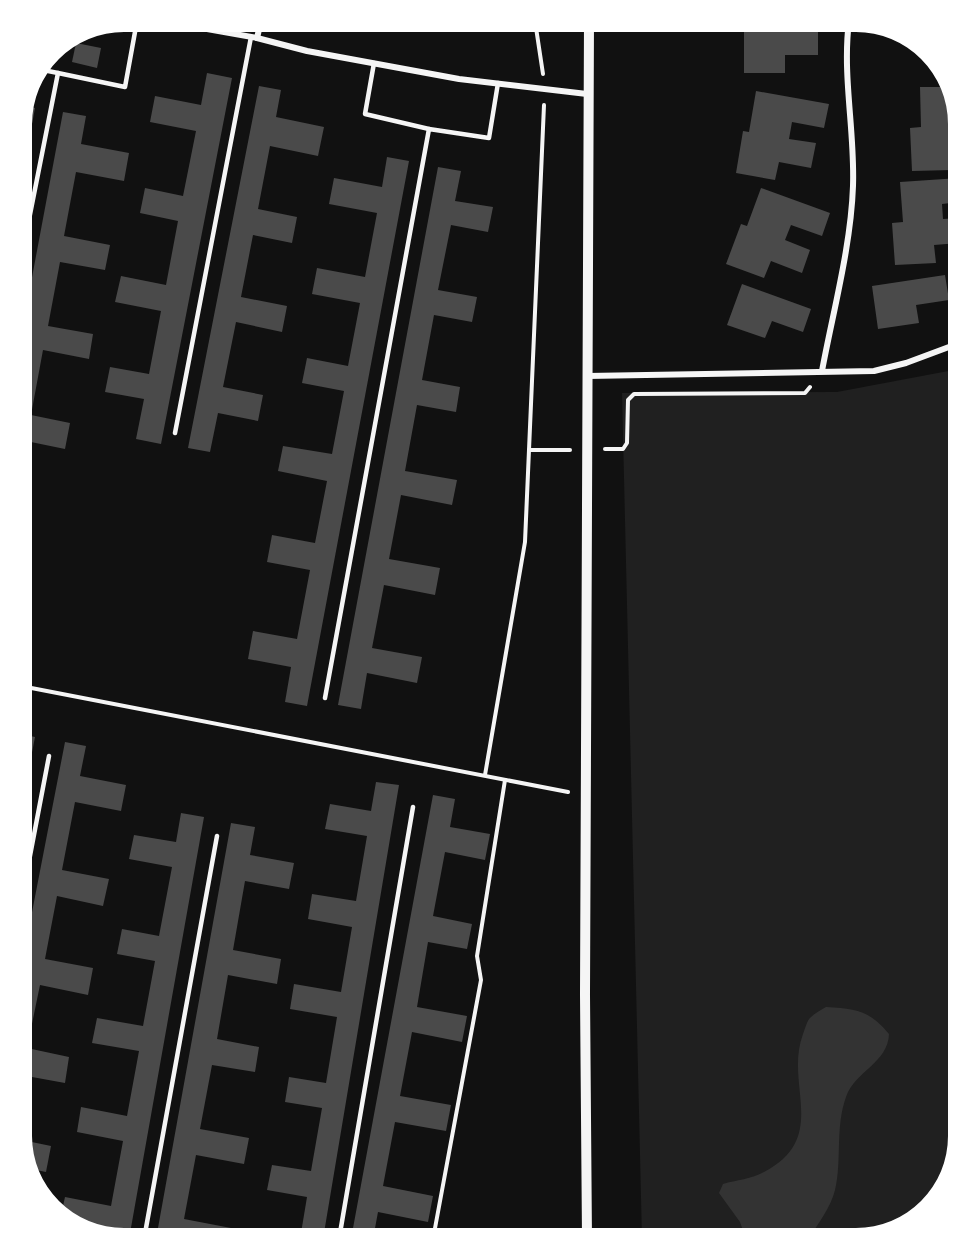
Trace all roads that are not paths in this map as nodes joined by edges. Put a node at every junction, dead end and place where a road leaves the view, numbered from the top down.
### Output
1 (135, 32) edge
2 (225, 32) edge
3 (256, 32) edge
4 (589, 32) edge
5 (849, 32) edge
6 (254, 37) junction
7 (374, 63) junction
8 (48, 71) edge
9 (57, 73) junction
10 (498, 83) junction
11 (587, 94) junction
12 (429, 129) junction
13 (32, 203) edge
14 (948, 347) edge
15 (822, 371) junction
16 (587, 376) junction
17 (175, 433) dead end
18 (325, 698) dead end
19 (49, 756) dead end
20 (413, 807) dead end
21 (217, 836) dead end
22 (32, 845) edge
23 (146, 1228) edge
24 (341, 1228) edge
25 (587, 1228) edge

1 - 9 lane
2 - 6 street
3 - 6 street
4 - 11 street
5 - 15 street
6 - 7 street
6 - 17 lane
7 - 10 street
7 - 12 lane
8 - 9 lane
9 - 13 lane
10 - 11 street
10 - 12 lane
11 - 16 street
12 - 18 lane
14 - 15 street
15 - 16 street
16 - 25 street
19 - 22 lane
20 - 24 lane
21 - 23 lane

